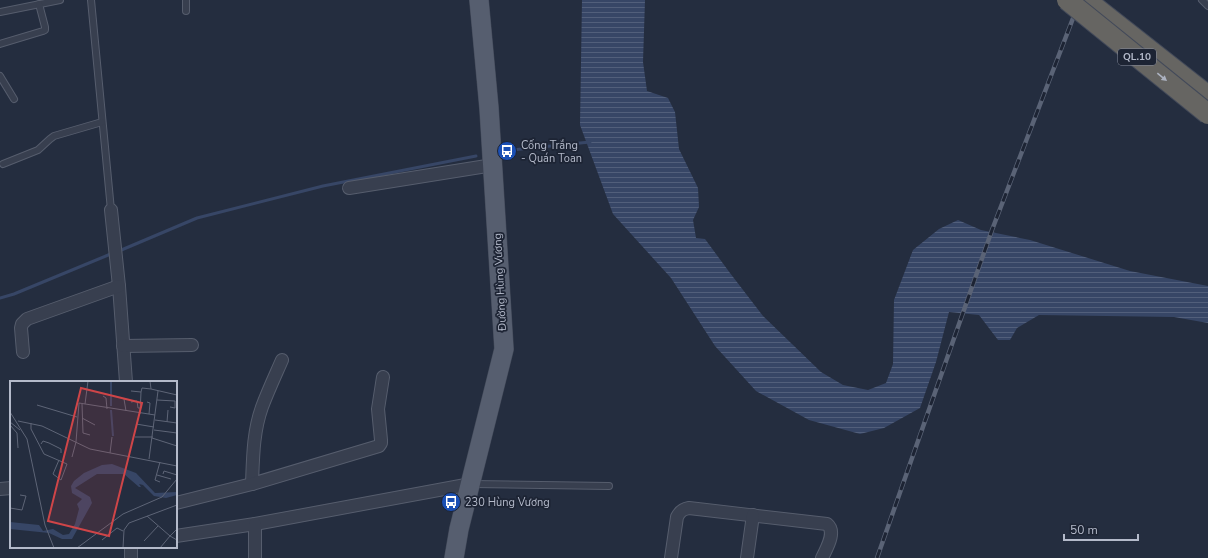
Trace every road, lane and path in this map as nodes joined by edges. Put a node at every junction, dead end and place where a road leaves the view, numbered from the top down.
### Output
1 (60, 0) edge
2 (91, 0) edge
3 (186, 0) edge
4 (479, 0) edge
5 (1067, 0) edge
6 (1086, 0) edge
7 (1202, 0) edge
8 (39, 4) junction
9 (1208, 6) edge
10 (186, 11) dead end
11 (0, 12) edge
12 (0, 44) edge
13 (0, 76) edge
14 (1208, 96) edge
15 (14, 99) dead end
16 (1208, 114) edge
17 (102, 122) junction
18 (3, 164) dead end
19 (493, 165) junction
20 (349, 188) dead end
21 (111, 210) joint
22 (119, 286) junction
23 (192, 345) dead end
24 (123, 346) junction
25 (23, 352) dead end
26 (282, 360) dead end
27 (384, 377) dead end
28 (126, 381) edge
29 (252, 484) junction
30 (471, 484) junction
31 (609, 486) dead end
32 (10, 488) edge
33 (0, 489) edge
34 (177, 503) edge
35 (753, 515) junction
36 (255, 524) junction
37 (177, 536) edge
38 (255, 558) edge
39 (454, 558) edge
40 (671, 558) edge
41 (747, 558) edge
42 (822, 558) edge

1 - 8 lane
2 - 17 lane
3 - 10 lane
4 - 19 main road, Đường Hùng Vương
5 -> 16 highway, QL.10, bridge
6 - 14 highway, QL.10
7 - 9 lane
8 - 11 lane
8 - 12 lane
13 - 15 lane
17 - 18 lane
17 - 21 lane
19 - 20 street
19 - 30 main road, Đường Hùng Vương
21 - 22 street
22 - 24 street
22 - 25 street
23 - 24 street
24 - 28 street
26 - 29 street
27 - 29 street
29 - 34 street
30 - 31 lane
30 - 36 street
30 - 39 main road, Đường Hùng Vương
32 - 33 street
35 - 40 street
35 - 41 street
35 - 42 street
36 - 37 street
36 - 38 street

